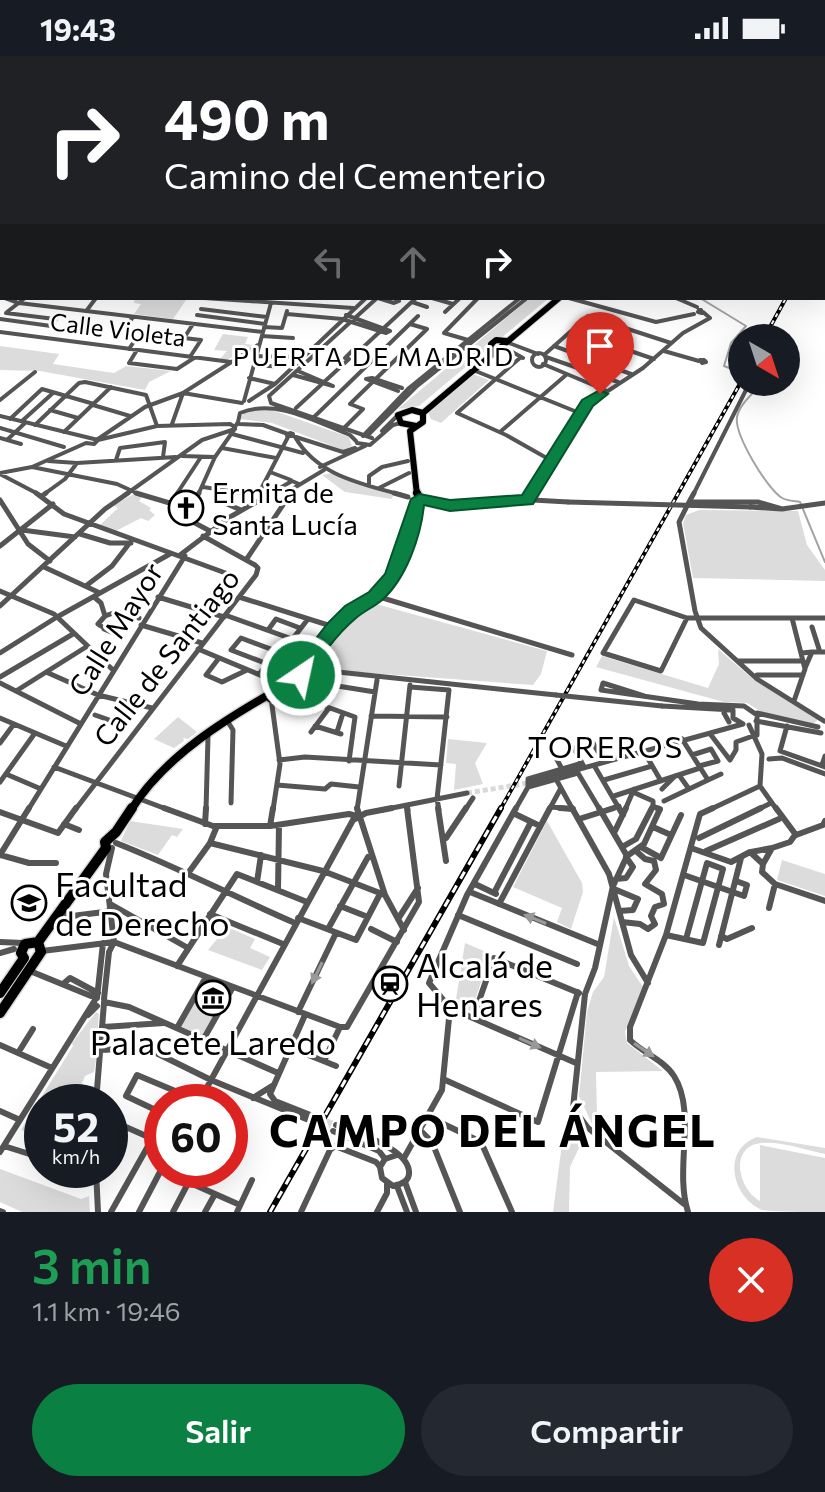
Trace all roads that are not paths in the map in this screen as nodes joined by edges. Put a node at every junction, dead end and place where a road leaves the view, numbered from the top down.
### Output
1 (20, 300) edge
2 (94, 300) edge
3 (207, 300) edge
4 (240, 300) edge
5 (305, 300) edge
6 (364, 300) edge
7 (376, 300) edge
8 (414, 300) edge
9 (443, 300) edge
10 (458, 300) edge
11 (476, 300) edge
12 (518, 300) edge
13 (524, 300) edge
14 (554, 300) edge
15 (576, 300) edge
16 (680, 300) edge
17 (272, 301) edge
18 (290, 304) junction
19 (453, 304) junction
20 (303, 305) junction
21 (427, 307) dead end
22 (354, 308) junction
23 (201, 309) junction
24 (87, 310) junction
25 (699, 311) junction
26 (445, 312) dead end
27 (287, 314) junction
28 (197, 315) junction
29 (1, 316) edge
30 (134, 316) junction
31 (418, 316) dead end
32 (267, 317) junction
33 (344, 317) junction
34 (353, 320) junction
35 (192, 324) junction
36 (410, 324) junction
37 (381, 329) junction
38 (263, 330) junction
39 (571, 331) junction
40 (0, 332) edge
41 (293, 338) dead end
42 (468, 340) junction
43 (317, 343) junction
44 (507, 343) junction
45 (671, 343) junction
46 (259, 345) junction
47 (325, 346) junction
48 (553, 346) junction
49 (129, 349) junction
50 (495, 349) junction
51 (137, 350) junction
52 (663, 351) junction
53 (256, 356) junction
54 (543, 356) junction
55 (192, 357) junction
56 (293, 357) dead end
57 (521, 357) junction
58 (654, 359) junction
59 (531, 360) junction
60 (699, 361) dead end
61 (231, 362) junction
62 (543, 364) junction
63 (254, 365) junction
64 (284, 367) dead end
65 (472, 370) junction
66 (35, 372) dead end
67 (293, 372) junction
68 (566, 375) junction
69 (632, 375) junction
70 (249, 378) junction
71 (495, 379) junction
72 (373, 380) junction
73 (324, 383) junction
74 (619, 383) junction
75 (278, 385) junction
76 (112, 386) junction
77 (606, 390) junction
78 (405, 391) junction
79 (54, 392) junction
80 (183, 393) junction
81 (66, 395) junction
82 (743, 396) edge
83 (538, 397) junction
84 (0, 400) edge
85 (271, 403) junction
86 (93, 404) junction
87 (248, 404) junction
88 (150, 405) junction
89 (296, 408) dead end
90 (50, 410) junction
91 (420, 412) junction
92 (582, 414) junction
93 (5, 417) edge
94 (131, 417) junction
95 (313, 418) junction
96 (79, 419) junction
97 (401, 421) junction
98 (24, 422) junction
99 (372, 424) junction
100 (0, 425) edge
101 (35, 425) junction
102 (172, 425) junction
103 (157, 426) junction
104 (235, 426) junction
105 (417, 426) junction
106 (345, 429) junction
107 (16, 432) junction
108 (64, 432) junction
109 (108, 432) junction
110 (500, 432) junction
111 (115, 436) junction
112 (367, 437) junction
113 (0, 438) edge
114 (7, 440) junction
115 (98, 440) junction
116 (87, 441) junction
117 (21, 444) dead end
118 (356, 444) junction
119 (281, 446) junction
120 (365, 446) junction
121 (64, 447) dead end
122 (222, 448) junction
123 (304, 453) junction
124 (349, 453) junction
125 (179, 456) junction
126 (163, 457) junction
127 (201, 457) junction
128 (215, 457) junction
129 (276, 458) junction
130 (47, 460) junction
131 (116, 460) junction
132 (408, 461) junction
133 (552, 461) junction
134 (77, 463) junction
135 (32, 467) junction
136 (322, 469) junction
137 (17, 470) junction
138 (0, 471) edge
139 (270, 472) junction
140 (409, 473) junction
141 (68, 475) junction
142 (292, 481) junction
143 (299, 484) junction
144 (369, 484) junction
145 (203, 487) junction
146 (379, 488) junction
147 (132, 490) junction
148 (261, 494) junction
149 (414, 499) junction
150 (0, 500) edge
151 (48, 500) junction
152 (530, 500) junction
153 (689, 502) junction
154 (171, 503) junction
155 (825, 503) edge
156 (227, 504) dead end
157 (767, 506) junction
158 (241, 510) junction
159 (185, 514) junction
160 (90, 524) junction
161 (21, 530) junction
162 (210, 531) junction
163 (78, 536) junction
164 (203, 536) junction
165 (130, 540) junction
166 (0, 546) edge
167 (168, 552) junction
168 (182, 555) junction
169 (246, 560) junction
170 (50, 561) junction
171 (44, 567) junction
172 (231, 575) dead end
173 (87, 585) junction
174 (0, 591) edge
175 (100, 593) junction
176 (223, 594) dead end
177 (11, 595) junction
178 (375, 596) junction
179 (94, 597) junction
180 (158, 597) junction
181 (239, 597) junction
182 (0, 606) edge
183 (205, 609) junction
184 (105, 616) junction
185 (225, 616) junction
186 (57, 617) junction
187 (687, 618) junction
188 (696, 618) junction
189 (792, 618) junction
190 (825, 618) edge
191 (308, 619) junction
192 (141, 620) junction
193 (331, 626) junction
194 (812, 627) dead end
195 (301, 628) junction
196 (268, 630) junction
197 (73, 634) junction
198 (123, 637) dead end
199 (292, 639) junction
200 (200, 646) junction
201 (86, 647) junction
202 (822, 651) edge
203 (278, 652) junction
204 (812, 652) junction
205 (0, 653) edge
206 (802, 653) junction
207 (572, 655) dead end
208 (313, 657) junction
209 (219, 658) junction
210 (737, 661) junction
211 (803, 661) junction
212 (265, 663) junction
213 (113, 670) junction
214 (248, 670) junction
215 (319, 670) junction
216 (46, 672) junction
217 (804, 672) junction
218 (299, 675) junction
219 (759, 675) dead end
220 (261, 676) junction
221 (377, 678) junction
222 (0, 680) edge
223 (411, 684) junction
224 (17, 690) junction
225 (277, 690) junction
226 (375, 692) junction
227 (98, 695) junction
228 (644, 696) junction
229 (794, 701) junction
230 (740, 706) junction
231 (152, 708) junction
232 (329, 708) junction
233 (724, 709) junction
234 (756, 712) junction
235 (343, 713) junction
236 (95, 715) dead end
237 (371, 716) junction
238 (408, 716) junction
239 (732, 716) junction
240 (447, 717) junction
241 (0, 718) edge
242 (756, 721) junction
243 (824, 721) edge
244 (228, 722) junction
245 (79, 723) junction
246 (14, 724) junction
247 (746, 724) junction
248 (126, 726) dead end
249 (787, 726) junction
250 (717, 729) junction
251 (353, 732) junction
252 (821, 732) edge
253 (35, 733) junction
254 (368, 733) junction
255 (711, 735) dead end
256 (755, 736) junction
257 (208, 737) junction
258 (682, 739) junction
259 (0, 743) edge
260 (593, 743) dead end
261 (66, 746) junction
262 (574, 748) dead end
263 (643, 750) junction
264 (554, 754) dead end
265 (692, 755) junction
266 (825, 756) edge
267 (769, 759) dead end
268 (279, 760) junction
269 (363, 760) junction
270 (349, 761) junction
271 (403, 763) junction
272 (441, 765) junction
273 (594, 765) junction
274 (652, 766) junction
275 (824, 766) edge
276 (54, 767) junction
277 (699, 767) junction
278 (562, 769) junction
279 (6, 774) junction
280 (721, 774) dead end
281 (825, 774) edge
282 (677, 776) junction
283 (556, 779) junction
284 (604, 780) junction
285 (708, 780) junction
286 (95, 781) junction
287 (0, 782) edge
288 (277, 785) junction
289 (529, 785) junction
290 (662, 785) junction
291 (399, 786) dead end
292 (760, 786) junction
293 (359, 787) junction
294 (561, 787) junction
295 (41, 789) junction
296 (689, 789) junction
297 (635, 791) junction
298 (614, 796) junction
299 (139, 797) junction
300 (437, 799) junction
301 (664, 801) dead end
302 (231, 803) dead end
303 (653, 803) junction
304 (769, 804) dead end
305 (407, 805) junction
306 (619, 806) junction
307 (550, 807) junction
308 (574, 809) junction
309 (601, 811) junction
310 (0, 812) edge
311 (513, 813) junction
312 (623, 815) junction
313 (681, 815) dead end
314 (358, 816) junction
315 (22, 819) junction
316 (579, 819) junction
317 (779, 819) dead end
318 (825, 821) edge
319 (531, 822) junction
320 (64, 824) junction
321 (205, 824) junction
322 (279, 825) junction
323 (217, 826) junction
324 (270, 826) junction
325 (540, 826) junction
326 (653, 827) junction
327 (79, 830) dead end
328 (615, 832) junction
329 (671, 835) junction
330 (796, 835) junction
331 (699, 838) dead end
332 (445, 839) junction
333 (210, 843) junction
334 (112, 844) junction
335 (622, 847) junction
336 (691, 848) junction
337 (772, 848) junction
338 (639, 849) junction
339 (706, 851) dead end
340 (750, 852) junction
341 (0, 855) edge
342 (261, 855) junction
343 (626, 856) junction
344 (368, 857) dead end
345 (741, 858) junction
346 (279, 860) junction
347 (446, 861) dead end
348 (56, 863) dead end
349 (763, 864) junction
350 (323, 871) junction
351 (189, 872) junction
352 (684, 875) junction
353 (736, 881) junction
354 (257, 882) junction
355 (701, 882) junction
356 (352, 884) junction
357 (475, 884) junction
358 (775, 884) junction
359 (614, 885) junction
360 (419, 887) junction
361 (718, 888) junction
362 (278, 890) junction
363 (224, 892) junction
364 (470, 892) junction
365 (733, 892) junction
366 (494, 893) junction
367 (383, 894) junction
368 (501, 900) junction
369 (825, 901) edge
370 (307, 902) junction
371 (340, 906) junction
372 (111, 908) junction
373 (769, 908) dead end
374 (60, 911) junction
375 (607, 913) junction
376 (210, 914) junction
377 (458, 915) junction
378 (620, 916) junction
379 (368, 917) junction
380 (398, 919) junction
381 (297, 921) junction
382 (752, 928) dead end
383 (328, 929) junction
384 (371, 929) dead end
385 (404, 930) junction
386 (336, 933) junction
387 (666, 935) junction
388 (686, 939) junction
389 (2, 942) edge
390 (114, 942) junction
391 (397, 942) junction
392 (103, 943) junction
393 (283, 944) junction
394 (600, 945) junction
395 (36, 948) junction
396 (188, 948) junction
397 (0, 953) edge
398 (20, 954) junction
399 (577, 964) dead end
400 (177, 966) junction
401 (30, 971) junction
402 (206, 977) junction
403 (648, 983) junction
404 (233, 987) junction
405 (1, 989) edge
406 (581, 993) junction
407 (256, 996) junction
408 (99, 1002) junction
409 (450, 1008) junction
410 (0, 1013) edge
411 (302, 1014) junction
412 (473, 1018) junction
413 (165, 1023) junction
414 (103, 1027) junction
415 (340, 1027) junction
416 (177, 1028) junction
417 (33, 1029) dead end
418 (203, 1040) junction
419 (0, 1045) edge
420 (291, 1048) junction
421 (100, 1050) junction
422 (226, 1051) junction
423 (18, 1053) junction
424 (559, 1056) junction
425 (324, 1061) junction
426 (576, 1063) junction
427 (336, 1066) dead end
428 (52, 1068) junction
429 (278, 1073) junction
430 (443, 1079) junction
431 (211, 1080) junction
432 (97, 1084) edge
433 (158, 1084) edge
434 (209, 1084) edge
435 (271, 1090) junction
436 (253, 1098) junction
437 (144, 1104) edge
438 (0, 1111) edge
439 (429, 1117) junction
440 (20, 1120) junction
441 (421, 1131) junction
442 (2, 1149) edge
443 (144, 1153) edge
444 (24, 1154) edge
445 (401, 1157) junction
446 (382, 1163) junction
447 (252, 1180) dead end
448 (387, 1184) junction
449 (401, 1184) junction
450 (97, 1188) edge
451 (152, 1188) edge
452 (186, 1188) edge
453 (202, 1188) edge
454 (215, 1194) junction
455 (686, 1208) edge
456 (238, 1209) edge
457 (98, 1212) edge
458 (111, 1212) edge
459 (139, 1212) edge
460 (173, 1212) edge
461 (205, 1212) edge
462 (301, 1212) edge
463 (377, 1212) edge
464 (407, 1212) edge
465 (416, 1212) edge
466 (460, 1212) edge
467 (512, 1212) edge

1 - 24 street
1 - 29 street
2 - 24 street
3 - 23 street
4 - 17 street
5 - 20 street
6 - 22 street
7 - 34 street
8 - 21 street
8 - 37 street
9 - 19 street
10 - 19 street
11 - 42 street
12 - 42 street
13 - 78 street
14 - 44 main road
15 - 25 street
16 - 25 street
17 - 18 street
17 - 32 street
18 - 20 street
18 - 27 street
19 - 26 street
20 - 22 street
22 - 33 street
23 - 28 street
23 - 32 street
24 - 30 street
25 - 45 street
27 - 33 street
27 - 38 street
28 - 35 street
28 - 38 street
29 - 29 street
30 - 35 street
30 - 49 street
31 - 36 street
32 - 38 street
33 - 34 street
33 - 43 street
34 - 37 street
34 - 47 street
35 - 38 street
35 - 55 street
36 - 72 street
36 - 95 street
37 - 73 street
38 - 41 street
38 - 46 street
39 - 45 street
39 - 48 street
39 - 58 street
40 - 49 street, Calle Violeta
42 - 78 street
43 - 47 street
43 - 67 street
44 - 50 main road
44 - 54 street
44 - 57 street
45 - 52 street
46 - 53 street
46 - 61 street
47 - 67 street
48 - 54 street
48 - 69 street
49 - 51 street, Calle Violeta
50 - 65 main road
50 - 91 main road
51 - 55 street, Calle Violeta
51 - 55 street
52 - 58 street
52 - 60 street
53 - 56 street
53 - 63 street
54 - 59 street
54 - 62 street
54 - 74 street
55 - 61 street, Calle Violeta
57 - 59 street
57 - 71 street
58 - 69 street
59 - 62 street
61 - 80 street
62 - 68 street
63 - 64 street
63 - 70 street
65 - 71 street
65 - 91 main road
66 - 84 street
67 - 73 street
67 - 75 street
68 - 77 street
68 - 83 street
69 - 74 street
70 - 75 street
70 - 87 street
71 - 83 street
71 - 110 street
72 - 78 street
72 - 106 street
73 - 89 street
74 - 77 street
75 - 85 street
75 - 87 street
76 - 81 street
76 - 86 street
76 - 88 street
77 - 92 street
78 - 99 street
78 - 112 street
79 - 81 street
79 - 93 street
79 - 98 street
80 - 87 street
80 - 88 street
80 - 102 street
81 - 86 street
81 - 90 street
82 - 153 street
83 - 92 street
83 - 110 street
85 - 87 street
85 - 95 street
86 - 94 street
86 - 96 street
87 - 104 street
87 - 118 street
88 - 94 street
88 - 103 street
90 - 96 street
90 - 101 street
91 - 97 main road
91 - 105 main road
92 - 133 street
93 - 98 street
93 - 100 street
94 - 109 street
95 - 106 street
96 - 108 street
97 - 105 main road
97 - 112 street
97 - 132 main road
98 - 101 street
98 - 107 street
99 - 106 street
99 - 112 street
100 - 107 street
101 - 108 street
102 - 103 street
102 - 104 street
103 - 111 street
104 - 119 street
104 - 119 street
104 - 122 street
104 - 125 street
105 - 149 main road
106 - 112 street
107 - 114 street
107 - 121 street
108 - 116 street
109 - 111 street
109 - 115 street
110 - 133 street
111 - 115 street
112 - 118 street
112 - 120 street
113 - 114 street
114 - 117 street
115 - 116 street
116 - 130 street
118 - 120 street
118 - 123 street
118 - 124 street
119 - 123 street
119 - 129 street
120 - 124 street
122 - 128 street
122 - 129 street
123 - 136 street
124 - 136 street
125 - 126 street
125 - 127 street
125 - 147 street
126 - 131 street
126 - 131 street
127 - 128 street
127 - 154 street
128 - 145 street
129 - 139 street
130 - 134 street
130 - 135 street
131 - 134 street
132 - 140 main road
132 - 144 street
133 - 152 street
134 - 141 street
135 - 137 street
135 - 141 street
136 - 143 street
136 - 144 street
137 - 138 street
137 - 138 street
138 - 151 street
139 - 142 street
139 - 148 street
140 - 146 street
140 - 149 main road
141 - 147 street
141 - 151 street
142 - 143 street
142 - 148 street, Calle Mayor
143 - 169 street
144 - 146 street
145 - 148 street
145 - 159 street
146 - 149 street
147 - 154 street
147 - 160 street
148 - 158 street, Calle Mayor
149 - 152 street
149 - 178 main road
149 - 193 main road
150 - 161 street
151 - 160 street
151 - 161 street
152 - 157 street, bridge
153 - 157 street
153 - 188 street
154 - 159 street
155 - 157 street
156 - 158 street
158 - 162 street, Calle Mayor
159 - 162 street
160 - 163 street
160 - 165 street
161 - 163 street
161 - 166 street
161 - 170 street
162 - 164 street, Calle Mayor
163 - 165 street
163 - 170 street
164 - 168 street, Calle Mayor
164 - 169 street
165 - 167 street
165 - 173 street
167 - 168 street
167 - 175 street
168 - 172 street
168 - 180 street, Calle Mayor
169 - 181 street, Calle de Santiago
170 - 171 street
171 - 173 street
171 - 177 street
173 - 175 street
174 - 177 street
175 - 179 street
176 - 183 street
177 - 182 street
177 - 186 street
178 - 207 street
178 - 208 main road
179 - 184 street
179 - 186 street
180 - 183 street
180 - 192 street, Calle Mayor
181 - 185 street, Calle de Santiago
181 - 191 street
183 - 185 street
184 - 192 street
184 - 198 street
185 - 196 street
185 - 200 street, Calle de Santiago
186 - 197 street
186 - 205 street
187 - 187 street
187 - 188 street
188 - 189 street
188 - 210 street
189 - 190 street
189 - 206 street
191 - 193 street
191 - 195 street
192 - 200 street
192 - 213 street, Calle Mayor
193 - 218 main road
194 - 202 street
195 - 196 street
195 - 199 street
196 - 199 street
197 - 201 street
197 - 222 street
199 - 203 street
200 - 209 street
200 - 231 street, Calle de Santiago
201 - 213 street
201 - 216 street
202 - 204 street
203 - 212 street
203 - 212 street
203 - 220 street
204 - 206 street
204 - 217 street
206 - 211 street
208 - 215 street
208 - 218 main road
209 - 214 street
209 - 214 street
210 - 211 street
210 - 229 street
211 - 217 street
212 - 220 street
213 - 227 street, Calle Mayor
214 - 220 street
215 - 218 street
215 - 221 street
216 - 224 street
216 - 227 street
217 - 219 street
217 - 229 street
218 - 225 main road
218 - 226 street
220 - 225 street
221 - 223 street
221 - 226 street
222 - 224 street
223 - 233 street, bridge
223 - 238 street
223 - 240 street
224 - 245 street
225 - 232 street
225 - 244 main road
225 - 268 street
226 - 237 street
227 - 231 street
227 - 245 street, Calle Mayor
228 - 228 street
228 - 233 street
229 - 243 street
230 - 233 street
230 - 234 street
230 - 239 street
231 - 286 street, Calle de Santiago
232 - 235 street
232 - 235 street
233 - 239 street
233 - 239 street
234 - 242 street
234 - 252 street
235 - 251 street
236 - 248 street
237 - 238 street
237 - 254 street
238 - 240 street
238 - 271 street
239 - 247 street
239 - 250 street
240 - 272 street
241 - 246 street
242 - 247 street
242 - 249 street
242 - 256 street
243 - 252 street
244 - 257 main road
244 - 302 street
245 - 261 street, Calle Mayor
246 - 253 street
246 - 259 street
247 - 250 street
247 - 256 street
249 - 252 street
249 - 275 street
250 - 258 street
251 - 254 street
251 - 270 street
253 - 261 street
253 - 279 street
254 - 269 street
255 - 256 street
256 - 292 street
257 - 299 main road
257 - 321 street
258 - 263 street
258 - 265 street
260 - 273 street
261 - 276 street, Calle Mayor
262 - 273 street
263 - 273 street
263 - 274 street
264 - 278 street
265 - 277 street
265 - 277 street
266 - 275 street
267 - 281 street
268 - 270 street
268 - 288 street
269 - 270 street
269 - 271 street
269 - 293 street
271 - 272 street
271 - 291 street
272 - 300 street
273 - 278 street
273 - 284 street
273 - 289 street
274 - 284 street
274 - 290 street
276 - 286 street
276 - 295 street, Calle Mayor
277 - 282 street
277 - 285 street
278 - 289 street
279 - 287 street
279 - 295 street
280 - 285 street
282 - 290 street
282 - 296 street
283 - 289 street
283 - 294 street
283 - 309 street
284 - 298 street
285 - 296 street
286 - 299 street
286 - 320 street, Calle de Santiago
288 - 293 street
288 - 324 street
289 - 311 street
290 - 297 street
292 - 330 street
292 - 336 street
293 - 314 street
294 - 307 street
294 - 308 street
295 - 315 street, Calle Mayor
296 - 301 street
297 - 298 street
297 - 303 street
297 - 312 street
298 - 306 street
299 - 321 street
299 - 334 main road
300 - 305 street
300 - 332 street
300 - 332 street
303 - 326 street
303 - 335 street
304 - 331 street
305 - 314 street
305 - 360 street
306 - 309 street
306 - 312 street
307 - 308 street
307 - 325 street
308 - 316 street
309 - 316 street
309 - 328 street
310 - 315 street
311 - 319 street
311 - 357 street
312 - 328 street
313 - 329 street
314 - 322 street
314 - 350 street
314 - 367 street
315 - 320 street
315 - 341 street, Calle Mayor
316 - 359 street
317 - 339 street
318 - 330 street
319 - 325 street
319 - 366 street
320 - 327 street
321 - 323 street
322 - 324 street
322 - 346 street
323 - 324 street
323 - 333 street
325 - 368 street
326 - 329 street
326 - 338 street
328 - 335 street
329 - 338 street
330 - 337 street
332 - 347 street
333 - 342 street
333 - 351 street
334 - 351 street
334 - 372 street
334 - 374 main road
335 - 343 street
336 - 345 street
336 - 352 street
337 - 340 street
337 - 349 street
338 - 343 street
338 - 378 street
340 - 345 street
340 - 349 street
341 - 348 street
342 - 346 street
342 - 354 street
343 - 359 street
344 - 356 street
345 - 353 street
346 - 350 street
346 - 362 street
349 - 358 street
350 - 356 street
350 - 370 street
351 - 363 street
352 - 355 street
352 - 387 street
353 - 365 street
353 - 365 street
354 - 362 street
354 - 363 street
355 - 361 street
355 - 361 street
355 - 388 street
356 - 367 street
356 - 371 street
357 - 364 street
357 - 366 street
358 - 369 street
358 - 373 street
359 - 375 street
359 - 378 street
359 - 378 street
360 - 380 street
360 - 385 street
361 - 365 street
361 - 388 street
362 - 370 street
363 - 376 street
363 - 381 street
364 - 368 street
364 - 377 street
365 - 382 street
366 - 368 street
367 - 379 street
367 - 380 street
394 -> 368 street
370 - 381 street
371 - 379 street
371 - 383 street
372 - 374 street
372 - 390 street
372 - 396 street
374 - 395 main road
375 - 378 street
375 - 394 street
376 - 393 street
376 - 396 street
377 - 399 street
377 - 409 street
378 - 403 street
379 - 386 street
380 - 385 street
381 - 383 street
381 - 393 street
383 - 386 street
384 - 391 street
385 - 391 street
386 -> 411 street
387 - 388 street
387 - 403 street
389 - 395 street
389 - 398 street
390 - 392 street
390 - 400 street
390 - 408 street
391 - 415 street
392 - 395 street
392 - 408 street
393 - 407 street
394 - 406 street
395 - 398 main road
395 - 398 main road
395 - 401 main road
396 - 400 street
397 - 398 street
398 - 405 main road
400 - 402 street
401 - 408 street
401 - 410 main road
402 - 404 street
402 - 416 street
403 -> 455 street
404 - 407 street
404 - 418 street
406 - 412 street
406 - 424 street
406 - 426 street
407 - 411 street
407 - 422 street
408 - 413 street
408 - 414 street
408 - 421 street
408 - 428 street
409 - 412 street
409 - 430 street
411 - 415 street
411 - 420 street
412 -> 424 street
413 - 414 street
413 - 416 street
414 - 421 street
415 - 425 street
416 - 418 street
417 - 423 street
418 - 422 street
419 - 423 street
420 - 425 street
420 - 429 street
421 - 431 street
421 - 432 street
422 - 429 street
422 - 431 street
423 - 428 street
424 - 426 street
424 - 430 street
425 - 427 street
426 - 455 street
428 - 440 street
429 - 435 street
430 - 439 street
431 - 434 street
431 - 436 street
433 - 437 street
435 - 436 street
435 - 436 street
438 - 440 street
439 - 441 street
439 - 467 street
440 - 442 street
441 - 445 street
441 - 466 street
442 - 444 street
443 - 458 street
445 - 446 street
445 - 446 street
445 - 449 street
446 - 448 street
446 - 462 street
447 - 456 street
448 - 449 street
448 - 463 street
449 - 464 street
449 - 465 street
450 - 457 street
451 - 459 street
452 - 460 street
453 - 454 street
454 - 456 street
454 - 461 street

